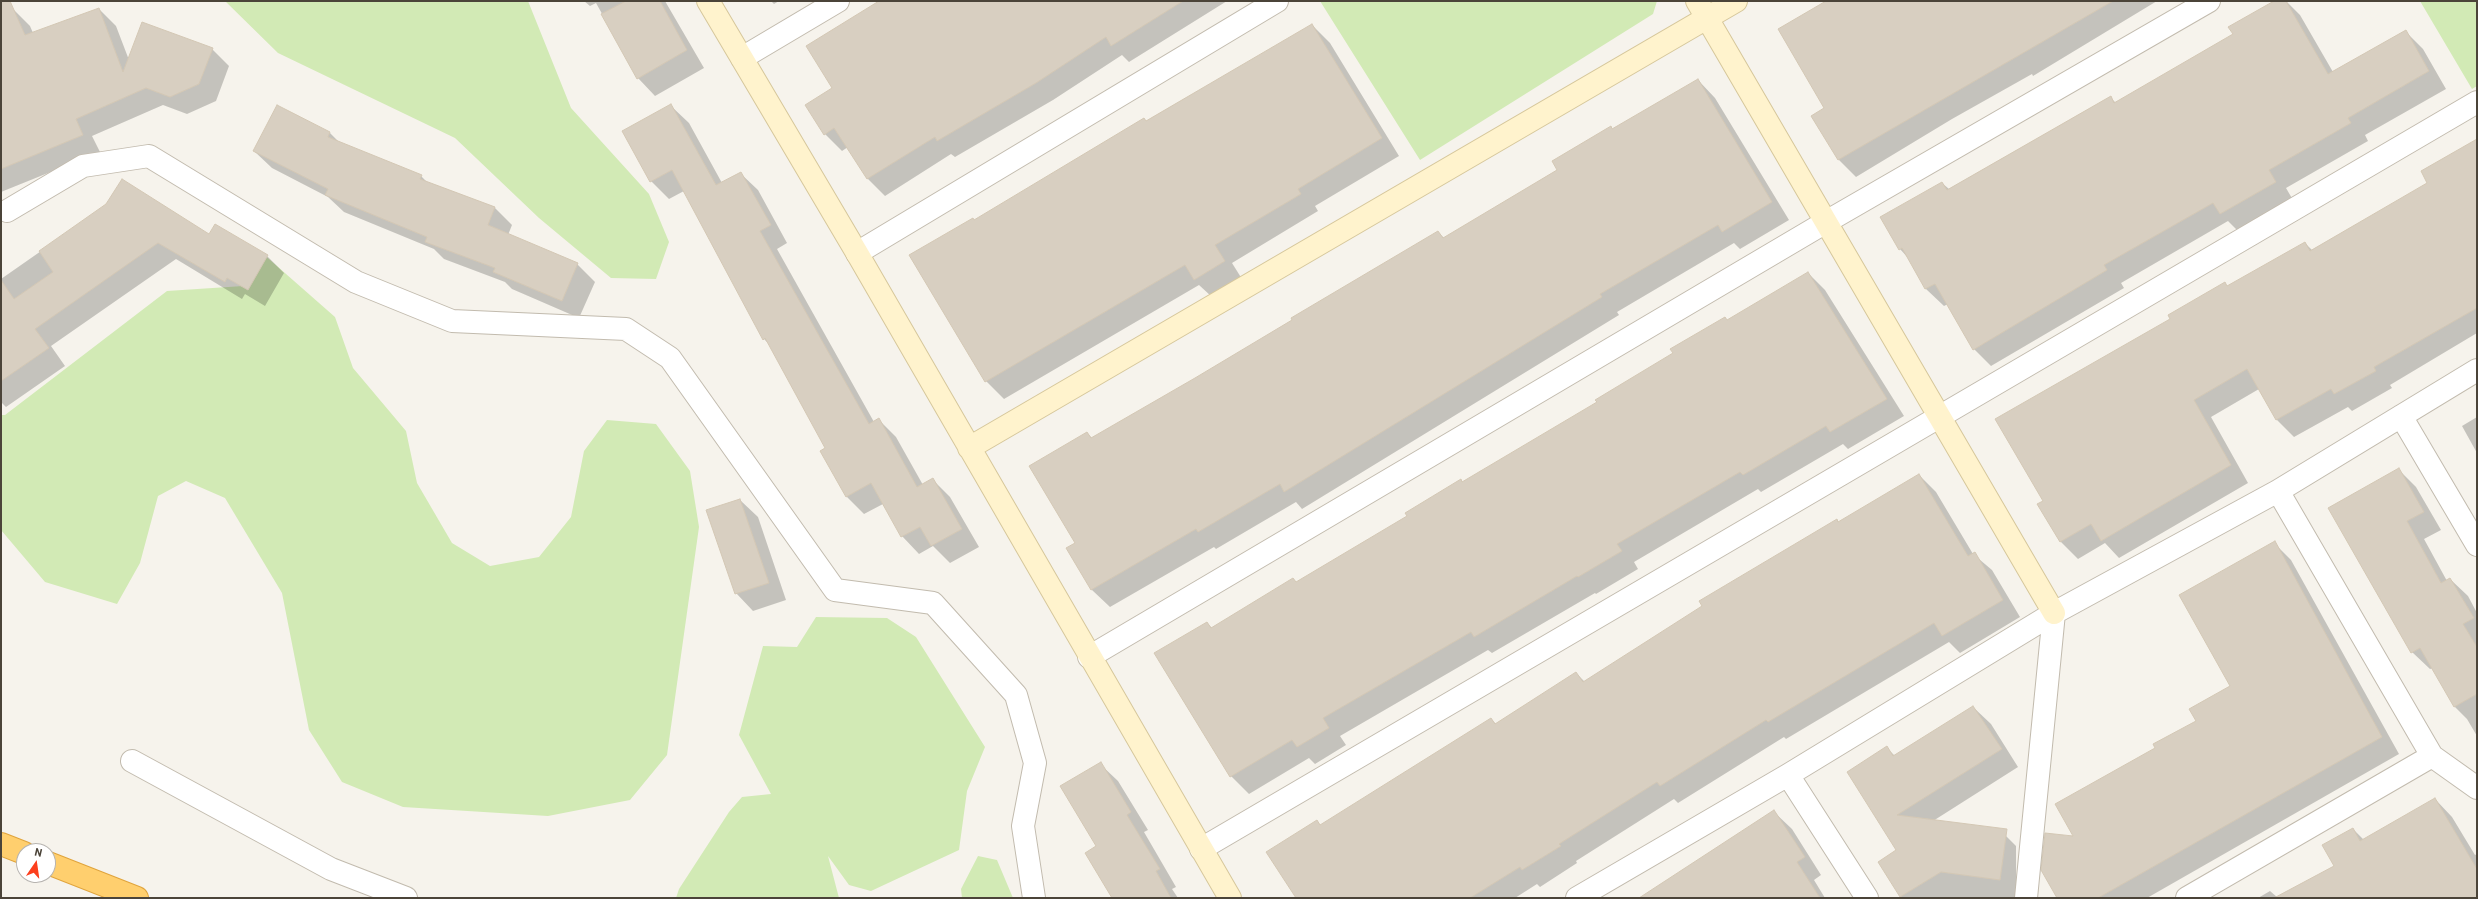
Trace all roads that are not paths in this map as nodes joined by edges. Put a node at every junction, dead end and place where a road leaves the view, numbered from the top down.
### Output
1 (708, 1) edge
2 (838, 1) edge
3 (1277, 1) edge
4 (1736, 1) edge
5 (2209, 1) edge
6 (1702, 9) edge
7 (742, 58) junction
8 (2477, 102) edge
9 (7, 211) dead end
10 (1826, 222) junction
11 (857, 253) junction
12 (2477, 370) edge
13 (2401, 416) junction
14 (1940, 418) junction
15 (969, 448) junction
16 (2278, 491) junction
17 (2477, 545) edge
18 (2054, 613) junction
19 (1089, 657) junction
20 (2432, 756) junction
21 (132, 761) dead end
22 (1788, 775) junction
23 (2477, 788) edge
24 (1, 844) edge
25 (1201, 849) junction
26 (16, 850) edge
27 (56, 866) edge
28 (137, 898) edge
29 (406, 898) edge
30 (1034, 898) edge
31 (1230, 898) edge
32 (1576, 898) edge
33 (1867, 898) edge
34 (2026, 898) edge
35 (2188, 898) edge

1 - 7 street
2 - 7 street
3 - 11 street
4 - 6 street
5 - 10 street
6 - 10 street
6 - 15 street
7 - 11 street
8 - 14 street
9 - 30 street
10 - 14 street
10 - 19 street
11 - 15 street
12 - 13 street
13 - 16 street
13 - 17 street
14 - 18 street
14 - 25 street
15 - 19 street
16 - 18 street
16 - 20 street
18 - 22 street
18 - 34 street
19 - 25 street
20 - 23 street
20 - 35 street
21 - 29 street
22 - 32 street
22 - 33 street
24 - 26 highway
25 - 31 street
27 - 28 highway

